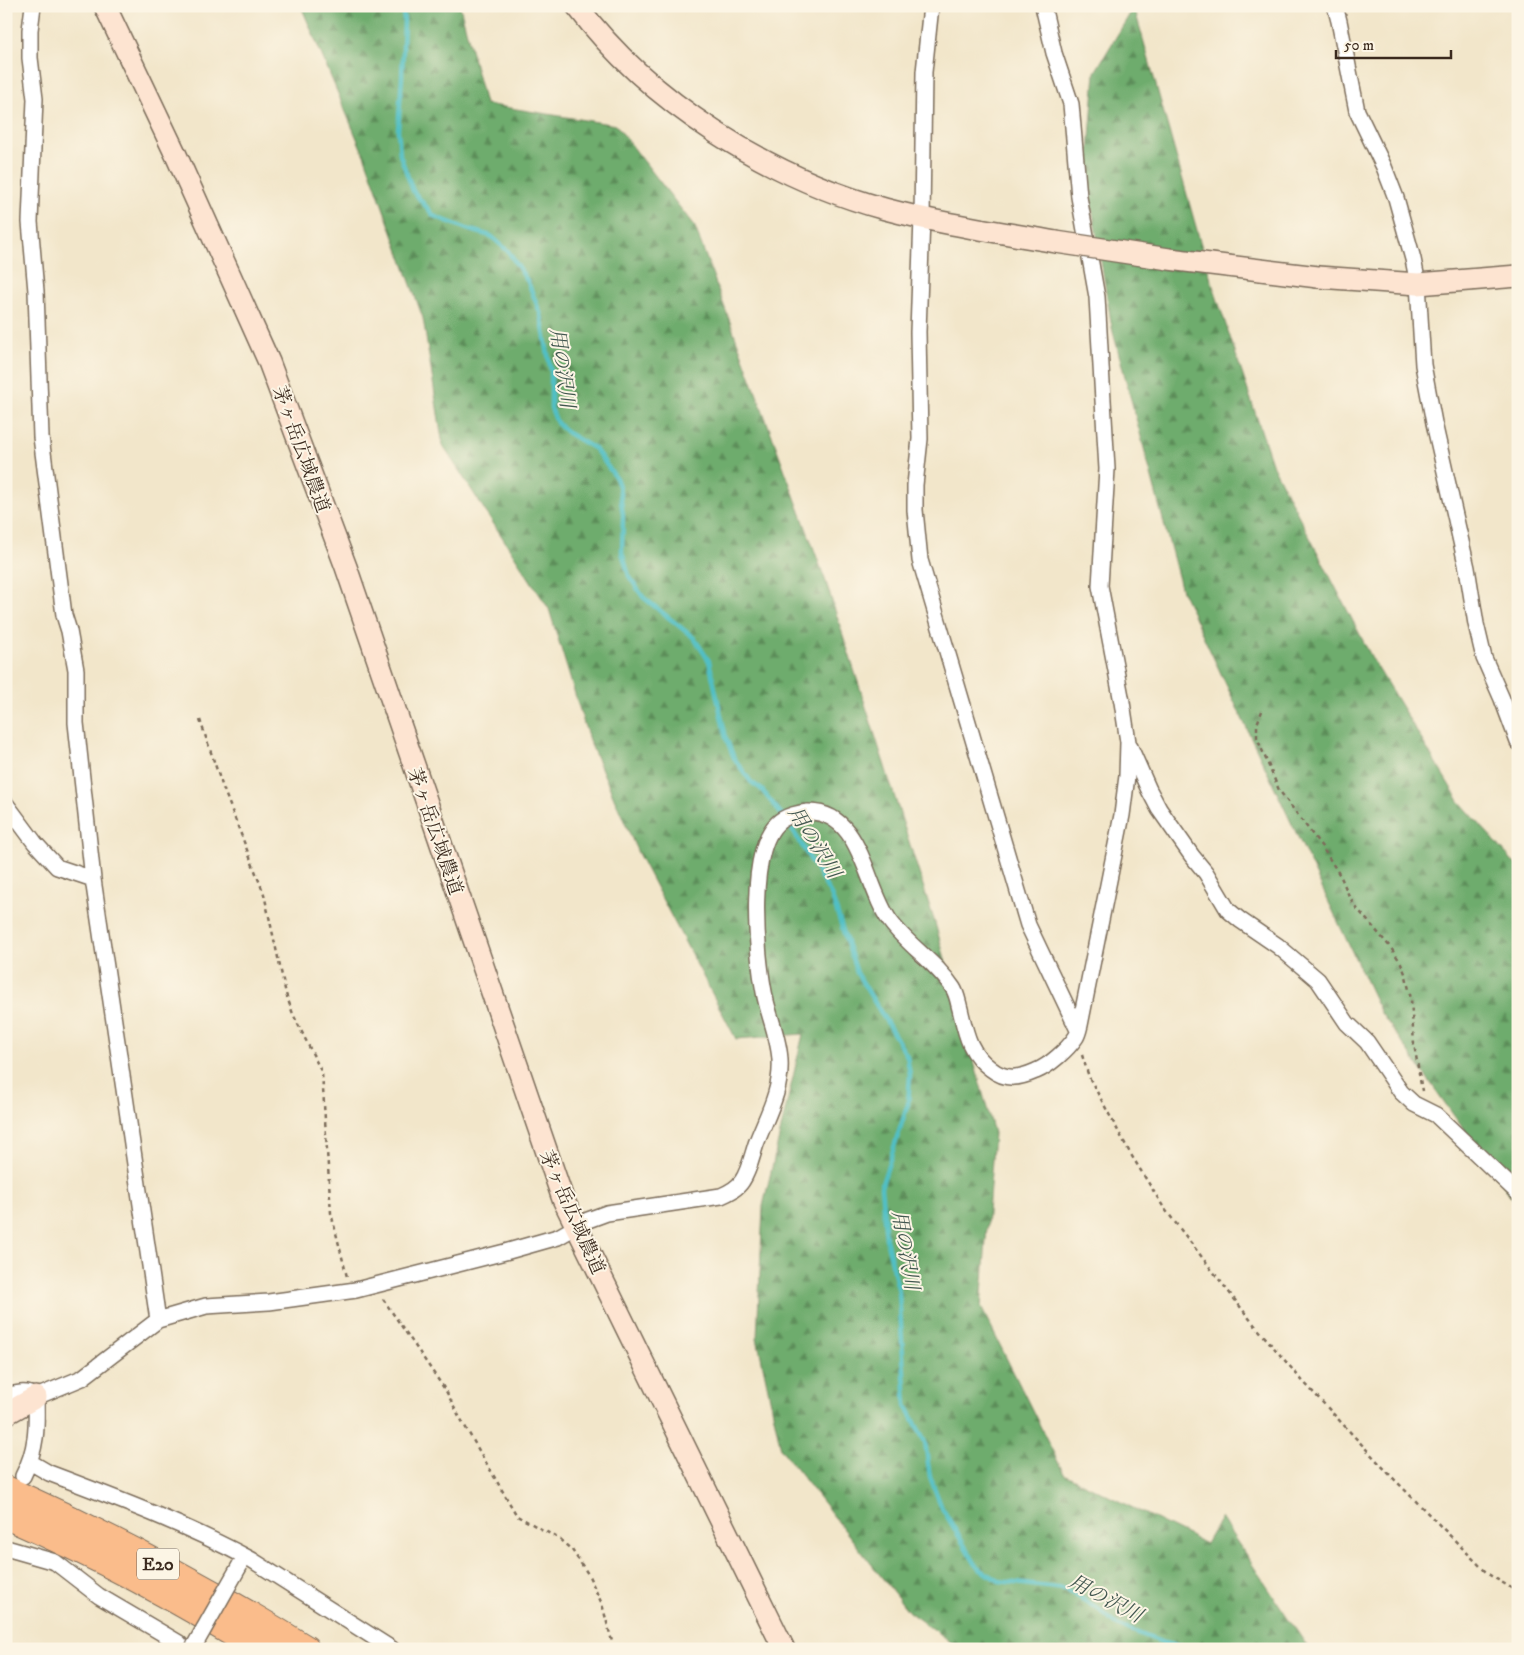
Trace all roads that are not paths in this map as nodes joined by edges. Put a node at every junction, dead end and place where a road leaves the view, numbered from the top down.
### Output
1 (33, 6) edge
2 (105, 6) edge
3 (577, 6) edge
4 (931, 6) edge
5 (1043, 6) edge
6 (1335, 6) edge
7 (922, 218) junction
8 (1518, 276) edge
9 (1418, 284) junction
10 (1128, 742) junction
11 (1518, 742) edge
12 (6, 804) edge
13 (93, 879) junction
14 (1077, 1033) junction
15 (1518, 1193) edge
16 (576, 1227) junction
17 (158, 1320) junction
18 (6, 1396) edge
19 (36, 1397) junction
20 (6, 1414) edge
21 (30, 1462) junction
22 (15, 1483) edge
23 (6, 1515) edge
24 (6, 1548) edge
25 (243, 1561) junction
26 (190, 1648) edge
27 (259, 1649) edge
28 (304, 1649) edge
29 (392, 1649) edge
30 (784, 1649) edge

1 - 13 street
2 - 16 street, 茅ヶ岳広域農道
3 - 7 street
4 - 7 street
5 - 10 street
6 - 9 street
7 - 9 street, bridge
7 - 14 street
8 - 9 street
9 - 11 street
10 - 14 street
10 - 15 street
12 - 13 street
13 - 17 street
14 - 16 street
16 - 17 street
16 - 30 street, 茅ヶ岳広域農道
17 - 19 street
18 - 19 street
19 - 20 street
19 - 21 street
21 - 22 street
21 - 25 street
22 - 28 highway, E20
23 - 27 highway, E20
24 - 26 street
25 - 26 street, bridge
25 - 29 street

